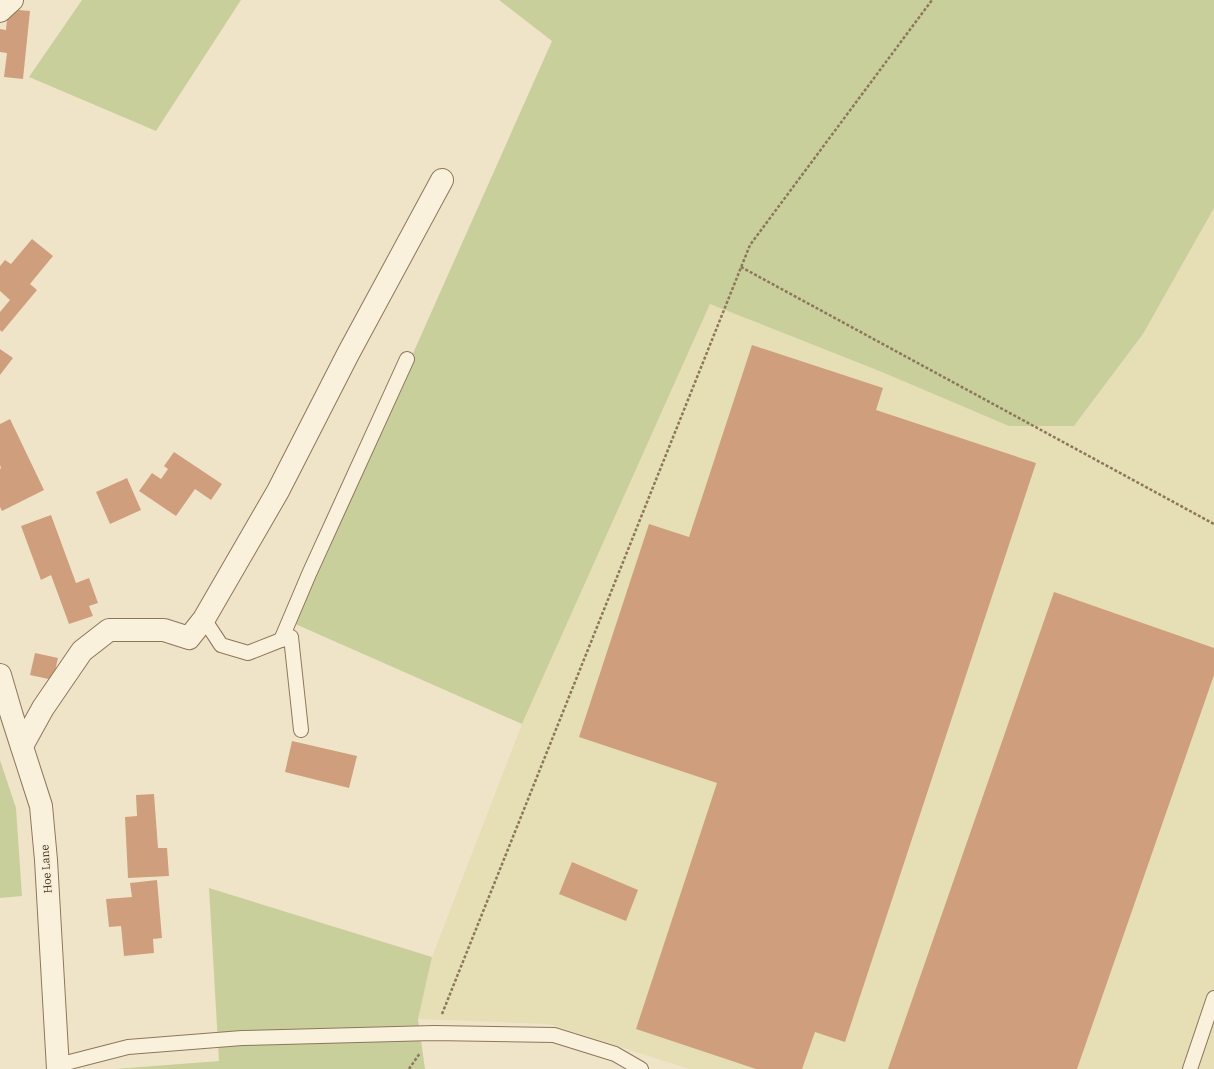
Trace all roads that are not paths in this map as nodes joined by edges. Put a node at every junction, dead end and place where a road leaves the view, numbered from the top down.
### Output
1 (12, 0) edge
2 (0, 12) edge
3 (442, 180) dead end
4 (407, 359) dead end
5 (204, 619) junction
6 (281, 640) junction
7 (0, 675) edge
8 (302, 730) dead end
9 (22, 746) junction
10 (1214, 998) edge
11 (58, 1067) edge
12 (641, 1069) edge
13 (1190, 1069) edge

1 - 2 street
3 - 5 street
4 - 6 lane
5 - 6 lane
5 - 9 street
6 - 8 lane
7 - 9 street, Hoe Lane
9 - 11 street, Hoe Lane
10 - 13 lane
11 - 12 lane

